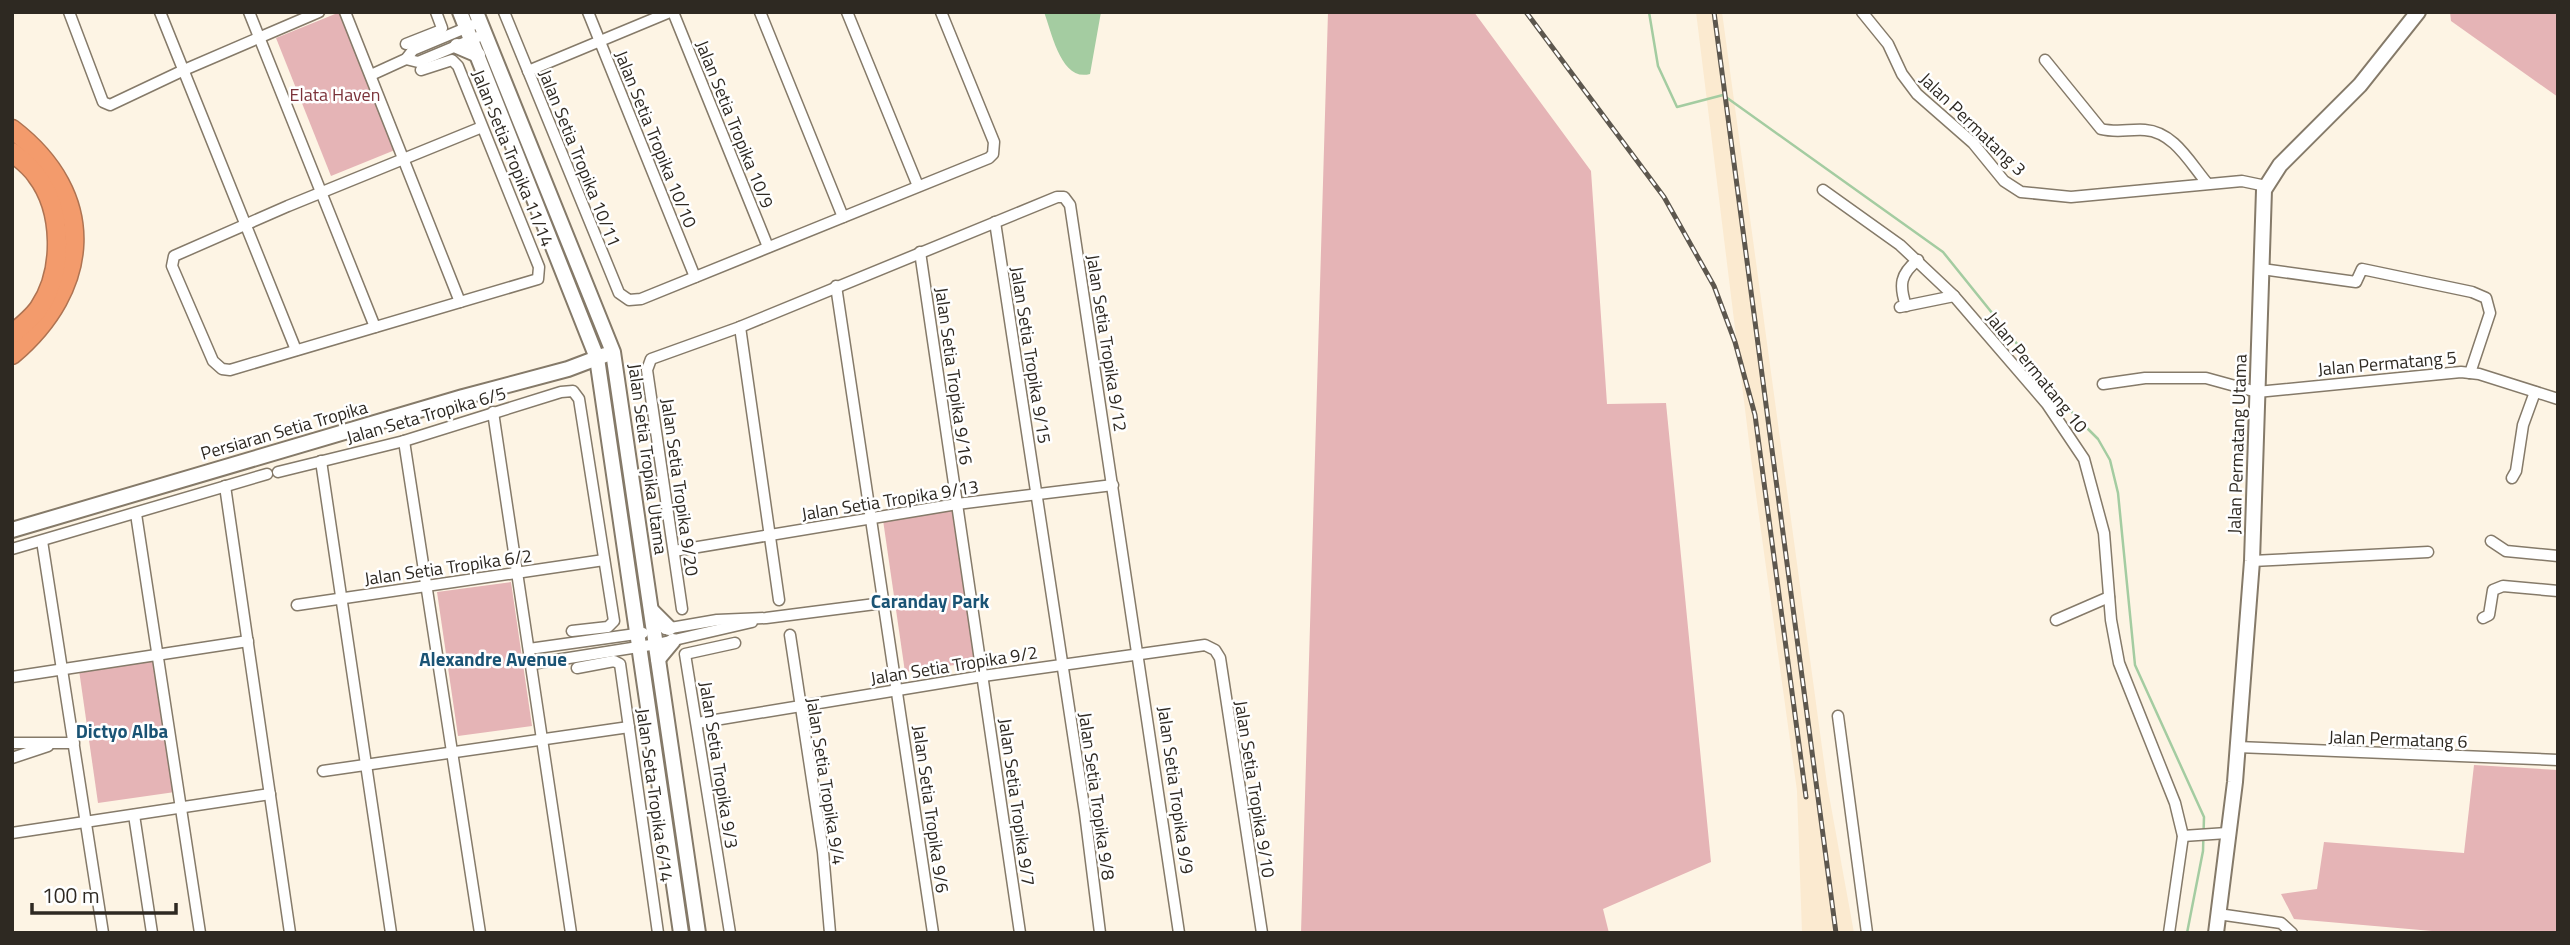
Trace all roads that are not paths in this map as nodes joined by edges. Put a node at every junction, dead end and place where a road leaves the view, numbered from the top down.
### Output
1 (69, 12) edge
2 (160, 12) edge
3 (249, 12) edge
4 (319, 12) edge
5 (345, 12) edge
6 (436, 12) edge
7 (504, 12) edge
8 (588, 12) edge
9 (672, 12) edge
10 (760, 12) edge
11 (847, 12) edge
12 (941, 12) edge
13 (1862, 12) edge
14 (2418, 12) edge
15 (465, 27) edge
16 (259, 37) junction
17 (600, 41) junction
18 (431, 43) junction
19 (406, 44) dead end
20 (436, 54) junction
21 (406, 60) junction
22 (2045, 60) dead end
23 (184, 69) junction
24 (421, 70) dead end
25 (528, 71) junction
26 (371, 75) junction
27 (482, 127) junction
28 (12, 129) edge
29 (12, 152) edge
30 (403, 158) junction
31 (2207, 183) junction
32 (918, 186) junction
33 (2266, 186) junction
34 (1823, 190) dead end
35 (322, 192) junction
36 (843, 217) junction
37 (995, 222) junction
38 (247, 223) junction
39 (768, 247) junction
40 (920, 252) junction
41 (1918, 260) junction
42 (2262, 269) junction
43 (695, 277) junction
44 (836, 286) junction
45 (1954, 296) junction
46 (460, 302) junction
47 (375, 327) junction
48 (740, 327) junction
49 (12, 334) edge
50 (296, 350) junction
51 (613, 352) junction
52 (12, 355) edge
53 (597, 358) junction
54 (568, 369) junction
55 (2470, 373) junction
56 (2103, 384) dead end
57 (602, 391) junction
58 (2257, 392) junction
59 (2535, 392) junction
60 (2558, 399) edge
61 (493, 412) junction
62 (404, 441) junction
63 (321, 461) junction
64 (2512, 478) dead end
65 (1113, 485) junction
66 (225, 486) junction
67 (1037, 494) junction
68 (957, 504) junction
69 (136, 514) junction
70 (869, 520) junction
71 (12, 530) edge
72 (770, 535) junction
73 (42, 541) junction
74 (2491, 541) dead end
75 (12, 549) edge
76 (674, 551) junction
77 (2428, 552) dead end
78 (2558, 556) edge
79 (604, 560) junction
80 (2252, 561) junction
81 (518, 572) junction
82 (425, 586) junction
83 (2558, 591) edge
84 (2109, 597) junction
85 (340, 599) junction
86 (779, 600) dead end
87 (883, 603) junction
88 (297, 605) dead end
89 (682, 609) dead end
90 (766, 618) junction
91 (2483, 618) dead end
92 (2056, 620) dead end
93 (687, 624) junction
94 (572, 631) dead end
95 (790, 635) dead end
96 (689, 637) junction
97 (247, 639) junction
98 (662, 640) junction
99 (594, 641) junction
100 (638, 641) junction
101 (735, 643) dead end
102 (529, 649) junction
103 (1215, 650) joint
104 (1139, 653) junction
105 (596, 654) junction
106 (157, 655) junction
107 (531, 664) junction
108 (1062, 665) junction
109 (578, 668) dead end
110 (62, 669) junction
111 (983, 676) junction
112 (12, 677) edge
113 (898, 690) junction
114 (799, 708) junction
115 (1838, 716) dead end
116 (697, 723) junction
117 (629, 727) junction
118 (542, 738) junction
119 (12, 743) edge
120 (74, 743) junction
121 (48, 746) junction
122 (2237, 747) junction
123 (453, 752) junction
124 (12, 758) edge
125 (2558, 760) edge
126 (367, 765) junction
127 (323, 771) dead end
128 (270, 794) junction
129 (181, 807) junction
130 (134, 815) junction
131 (86, 822) junction
132 (12, 833) edge
133 (2222, 833) junction
134 (2186, 836) junction
135 (2218, 914) junction
136 (103, 933) edge
137 (152, 933) edge
138 (200, 933) edge
139 (290, 933) edge
140 (391, 933) edge
141 (480, 933) edge
142 (571, 933) edge
143 (658, 933) edge
144 (681, 933) edge
145 (698, 933) edge
146 (730, 933) edge
147 (830, 933) edge
148 (933, 933) edge
149 (1020, 933) edge
150 (1100, 933) edge
151 (1179, 933) edge
152 (1262, 933) edge
153 (1867, 933) edge
154 (2169, 933) edge
155 (2216, 933) edge
156 (2292, 933) edge

1 - 23 street
2 - 23 street
3 - 16 street
4 - 16 street
5 - 26 street
6 - 15 street
7 - 25 street, Jalan Setia Tropika 10/11
8 - 17 street, Jalan Setia Tropika 10/10
9 - 17 street
9 - 39 street, Jalan Setia Tropika 10/9
10 - 36 street
11 - 32 street
12 - 32 street
13 - 31 street, Jalan Permatang 3
14 - 33 main road
15 - 18 street
15 - 19 street
15 - 20 street
15 - 51 main road, Jalan Setia Tropika Utama
15 - 53 main road, Jalan Setia Tropika Utama
16 - 23 street
16 - 35 street
17 - 25 street
17 - 43 street, Jalan Setia Tropika 10/10
18 - 20 street
18 - 21 street
20 - 21 street
21 - 26 street
22 - 31 street
23 - 38 street
24 - 27 street, Jalan Setia Tropika 11/14
25 - 43 street, Jalan Setia Tropika 10/11
26 - 30 street
27 - 30 street
27 - 46 street, Jalan Setia Tropika 11/14
28 - 52 highway
29 - 49 highway
30 - 35 street
30 - 46 street
31 - 33 street, Jalan Permatang 3
32 - 36 street
33 - 42 main road, Jalan Permatang Utama
34 - 41 street, Jalan Permatang 10
35 - 38 street
35 - 47 street
36 - 39 street
37 - 40 street
37 - 65 street, Jalan Setia Tropika 9/12
37 - 67 street, Jalan Setia Tropika 9/15
38 - 50 street
38 - 50 street
39 - 43 street
40 - 44 street
40 - 68 street, Jalan Setia Tropika 9/16
41 - 45 street, Jalan Permatang 10
41 - 45 street
42 - 55 street
42 - 58 main road, Jalan Permatang Utama
44 - 48 street
44 - 70 street, Jalan Setia Tropika 9/6
45 - 84 street, Jalan Permatang 10
46 - 47 street
47 - 50 street
48 - 72 street
48 - 76 street, Jalan Setia Tropika 9/20
51 - 53 main road, Persiaran Setia Tropika
51 - 98 main road, Jalan Setia Tropika Utama
53 - 54 main road, Persiaran Setia Tropika
53 - 57 main road, Jalan Setia Tropika Utama
54 - 57 main road
54 - 71 main road, Persiaran Setia Tropika
55 - 58 street, Jalan Permatang 5
55 - 59 street, Jalan Permatang 5
56 - 58 street
57 - 100 main road, Jalan Setia Tropika Utama
58 - 80 main road, Jalan Permatang Utama
59 - 60 street, Jalan Permatang 5
59 - 64 street
61 - 62 street, Jalan Seta Tropika 6/5
61 - 79 street, Jalan Seta Tropika 6/5
61 - 81 street
62 - 63 street, Jalan Seta Tropika 6/5
62 - 82 street
63 - 66 street, Jalan Seta Tropika 6/5
63 - 85 street
65 - 67 street, Jalan Setia Tropika 9/13
65 - 104 street, Jalan Setia Tropika 9/12
66 - 69 street, Jalan Seta Tropika 6/5
66 - 97 street
67 - 68 street, Jalan Setia Tropika 9/13
67 - 108 street, Jalan Setia Tropika 9/15
68 - 70 street, Jalan Setia Tropika 9/13
68 - 111 street, Jalan Setia Tropika 9/16
69 - 73 street, Jalan Seta Tropika 6/5
69 - 106 street
70 - 72 street, Jalan Setia Tropika 9/13
70 - 87 street, Jalan Setia Tropika 9/6
72 - 76 street, Jalan Setia Tropika 9/13
72 - 86 street
73 - 75 street, Jalan Seta Tropika 6/5
73 - 110 street
74 - 78 street
76 - 89 street, Jalan Setia Tropika 9/20
77 - 80 street
79 - 81 street, Jalan Setia Tropika 6/2
79 - 94 street
80 - 122 main road, Jalan Permatang Utama
81 - 82 street, Jalan Setia Tropika 6/2
81 - 102 street
82 - 85 street, Jalan Setia Tropika 6/2
82 - 123 street
83 - 91 street
84 - 92 street
84 - 134 street, Jalan Permatang 10
85 - 88 street, Jalan Setia Tropika 6/2
85 - 126 street
87 - 90 street
87 - 113 street, Jalan Setia Tropika 9/6
90 - 93 street
90 - 96 street
93 - 96 street
93 - 98 street
95 - 114 street, Jalan Setia Tropika 9/4
96 - 98 street
97 - 106 street
97 - 128 street
98 - 100 street
98 - 145 main road, Jalan Setia Tropika Utama
99 - 100 street
99 - 102 street
99 - 105 street
100 - 105 street
100 - 144 main road, Jalan Setia Tropika Utama
101 - 116 street, Jalan Setia Tropika 9/3
102 - 107 street
103 - 104 street, Jalan Setia Tropika 9/2
103 - 152 street, Jalan Setia Tropika 9/10
104 - 108 street, Jalan Setia Tropika 9/2
104 - 151 street, Jalan Setia Tropika 9/9
105 - 107 street
106 - 110 street
106 - 129 street
107 - 118 street
108 - 111 street, Jalan Setia Tropika 9/2
108 - 150 street, Jalan Setia Tropika 9/8
109 - 117 street, Jalan Seta Tropika 6/14
110 - 112 street
110 - 120 street
111 - 113 street, Jalan Setia Tropika 9/2
111 - 149 street, Jalan Setia Tropika 9/7
113 - 114 street, Jalan Setia Tropika 9/2
113 - 148 street, Jalan Setia Tropika 9/6
114 - 116 street, Jalan Setia Tropika 9/2
114 - 147 street, Jalan Setia Tropika 9/4
115 - 153 street
116 - 146 street, Jalan Setia Tropika 9/3
117 - 118 street
117 - 143 street, Jalan Seta Tropika 6/14
118 - 123 street
118 - 142 street
119 - 121 street
120 - 121 street
120 - 131 street
121 - 124 street
122 - 125 street, Jalan Permatang 6
122 - 133 main road, Jalan Permatang Utama
123 - 126 street
123 - 141 street
126 - 127 street
126 - 140 street
128 - 129 street
128 - 139 street
129 - 130 street
129 - 138 street
130 - 131 street
130 - 137 street
131 - 132 street
131 - 136 street
133 - 134 street
133 - 135 main road, Jalan Permatang Utama
134 - 154 street
135 - 155 main road, Jalan Permatang Utama
135 - 156 street

